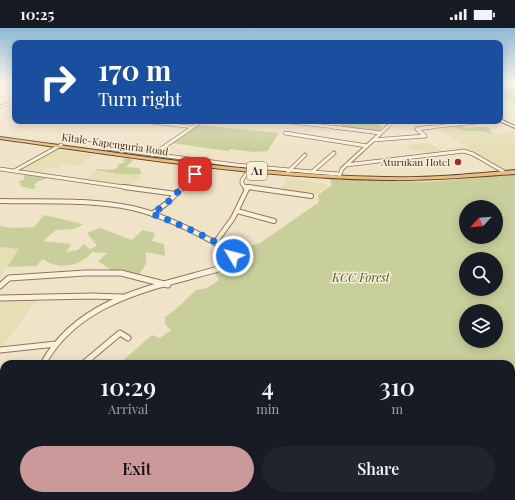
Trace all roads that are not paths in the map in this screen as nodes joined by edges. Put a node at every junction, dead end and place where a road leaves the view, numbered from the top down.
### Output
1 (503, 121) edge
2 (166, 124) edge
3 (197, 124) edge
4 (305, 124) edge
5 (391, 124) edge
6 (455, 124) edge
7 (192, 127) junction
8 (515, 127) edge
9 (285, 133) dead end
10 (381, 133) junction
11 (0, 138) edge
12 (373, 140) junction
13 (61, 145) junction
14 (367, 146) junction
15 (105, 148) dead end
16 (334, 153) dead end
17 (305, 155) dead end
18 (151, 156) junction
19 (204, 165) junction
20 (346, 165) junction
21 (0, 169) edge
22 (249, 170) junction
23 (14, 171) junction
24 (287, 172) junction
25 (312, 172) junction
26 (515, 172) edge
27 (506, 173) junction
28 (339, 175) junction
29 (244, 186) junction
30 (176, 194) junction
31 (311, 196) dead end
32 (0, 201) edge
33 (237, 211) junction
34 (152, 214) junction
35 (274, 221) dead end
36 (215, 243) junction
37 (168, 285) junction
38 (0, 286) edge
39 (123, 297) junction
40 (0, 298) edge
41 (128, 338) dead end
42 (56, 344) junction
43 (0, 350) edge
44 (45, 360) edge
45 (88, 360) edge

1 - 8 main road
2 - 7 street
3 - 7 street
4 - 10 street
5 - 10 street
6 - 12 street
7 - 18 street
9 - 14 street
10 - 12 street
11 - 13 highway, Kitale-Kapenguria Road / A1
12 - 14 street
13 - 18 highway, Kitale-Kapenguria Road / A1
13 - 23 street
14 - 20 street
15 - 18 street
16 - 25 street
17 - 24 street
18 - 19 highway, Kitale-Kapenguria Road / A1
18 - 24 street
19 - 22 highway, Kitale-Kapenguria Road / A1
19 - 30 street
20 - 27 street
20 - 28 street
21 - 23 street
22 - 24 highway, Kitale-Kapenguria Road / A1
22 - 29 street
23 - 30 street
24 - 25 street
24 - 28 highway, Kitale-Kapenguria Road / A1
25 - 28 street
26 - 27 highway, Kitale-Kapenguria Road / A1
27 - 28 highway, Kitale-Kapenguria Road / A1
29 - 31 street
29 - 33 street
30 - 34 street
32 - 34 street
33 - 35 street
33 - 36 street
34 - 36 street
36 - 37 street
37 - 38 street
37 - 39 street
39 - 40 street
39 - 42 street
41 - 45 street
42 - 43 street
42 - 44 street

